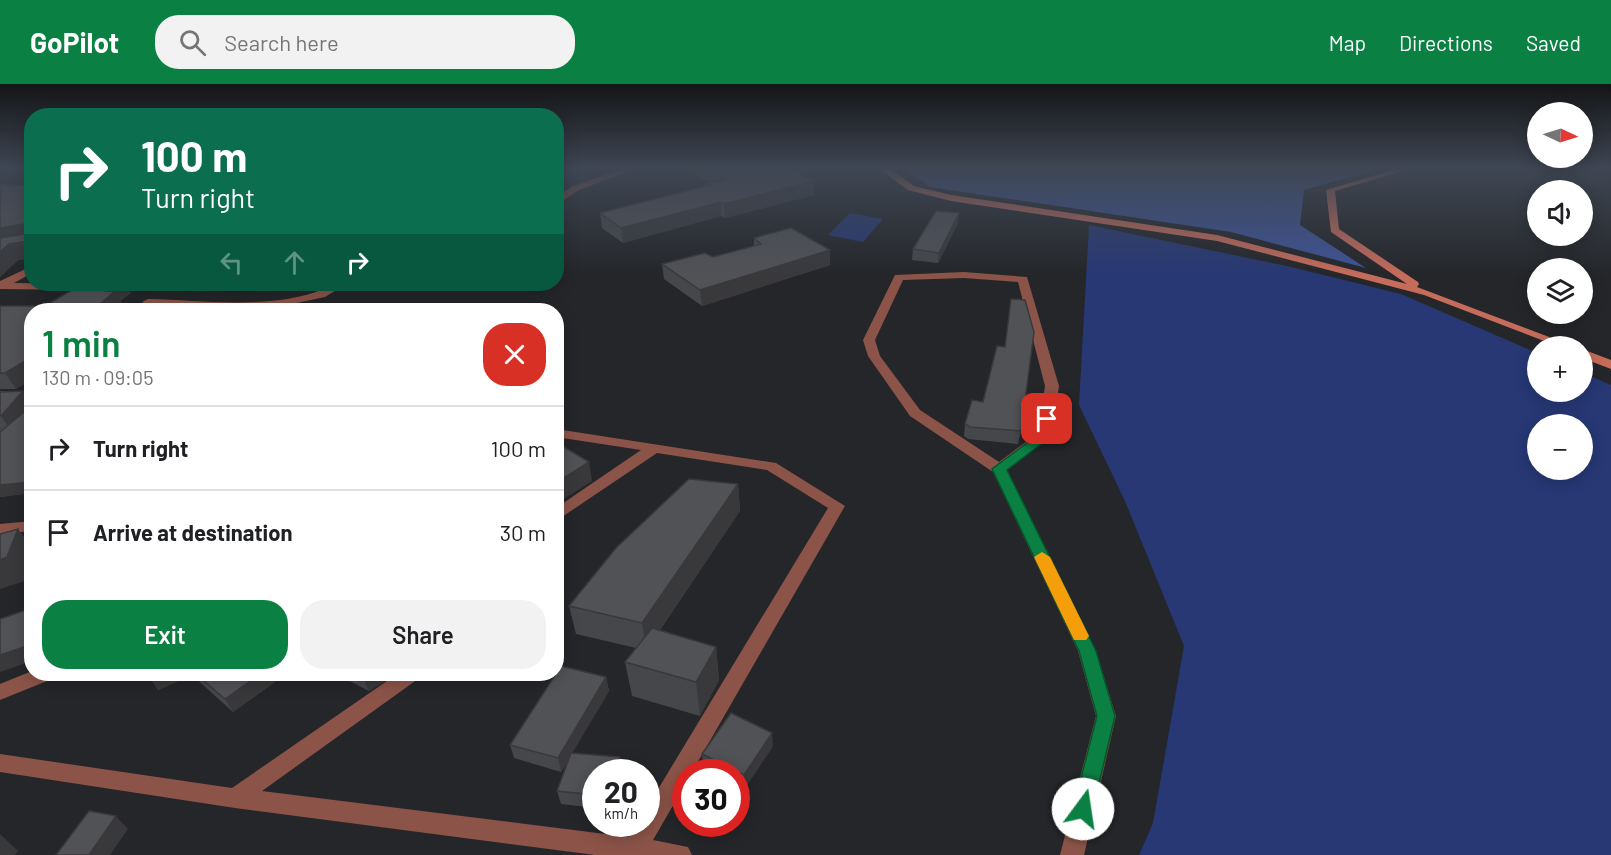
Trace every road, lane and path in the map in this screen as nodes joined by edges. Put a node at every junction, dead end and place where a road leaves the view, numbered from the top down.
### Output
1 (991, 204) edge
2 (1331, 204) edge
3 (24, 273) edge
4 (0, 286) edge
5 (24, 286) edge
6 (158, 291) edge
7 (329, 291) edge
8 (1428, 293) junction
9 (147, 302) joint
10 (189, 303) edge
11 (283, 303) edge
12 (1541, 336) edge
13 (1593, 358) edge
14 (1611, 365) edge
15 (0, 395) edge
16 (24, 396) edge
17 (564, 434) edge
18 (654, 448) junction
19 (999, 469) junction
20 (564, 510) edge
21 (24, 527) edge
22 (0, 529) edge
23 (28, 681) edge
24 (401, 681) edge
25 (0, 692) edge
26 (0, 763) edge
27 (235, 798) junction
28 (635, 849) junction
29 (680, 855) edge
30 (1072, 855) edge

1 - 8 street
2 - 8 street
3 - 4 street
4 - 5 street
6 - 9 street
7 - 11 street
8 - 12 street
9 - 10 street
13 - 14 street
15 - 16 street
17 - 18 street
18 - 20 street
18 - 28 street
19 - 19 street
19 - 30 street
21 - 22 street
23 - 25 street
24 - 27 street
26 - 27 street
27 - 28 street
28 - 29 street

